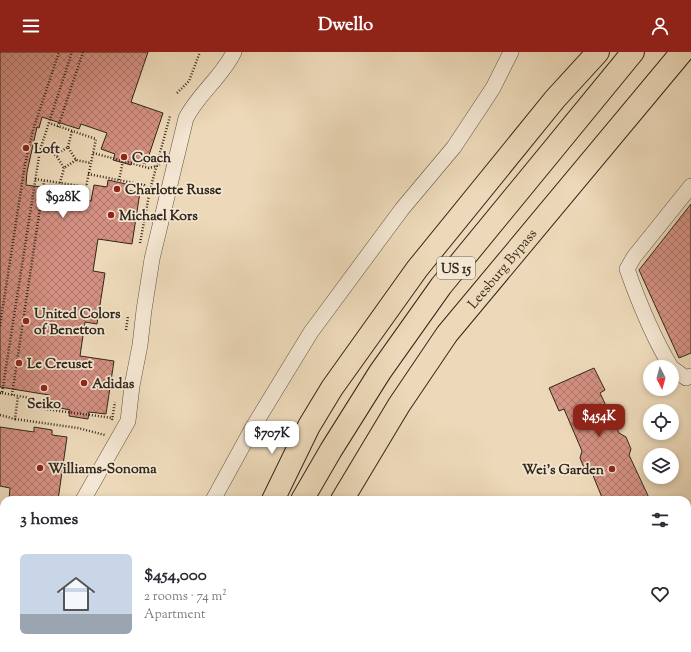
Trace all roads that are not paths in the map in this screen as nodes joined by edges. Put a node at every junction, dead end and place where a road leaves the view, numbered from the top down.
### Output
1 (234, 52) edge
2 (511, 52) edge
3 (588, 52) edge
4 (598, 52) edge
5 (633, 52) edge
6 (681, 54) edge
7 (555, 99) junction
8 (691, 186) edge
9 (448, 334) junction
10 (667, 360) edge
11 (679, 371) edge
12 (689, 377) edge
13 (309, 426) junction
14 (85, 496) edge
15 (215, 496) edge
16 (265, 496) edge
17 (274, 496) edge
18 (304, 496) edge
19 (329, 496) edge
20 (344, 496) edge

1 - 14 street
2 - 15 street
3 - 7 highway
4 - 7 highway
5 - 18 highway, US 15
6 - 9 highway, Leesburg Bypass / US 15
7 - 13 highway
8 - 10 street
9 - 19 highway
9 - 20 highway, Leesburg Bypass / US 15
11 - 12 street
13 - 16 main road
13 - 17 highway

